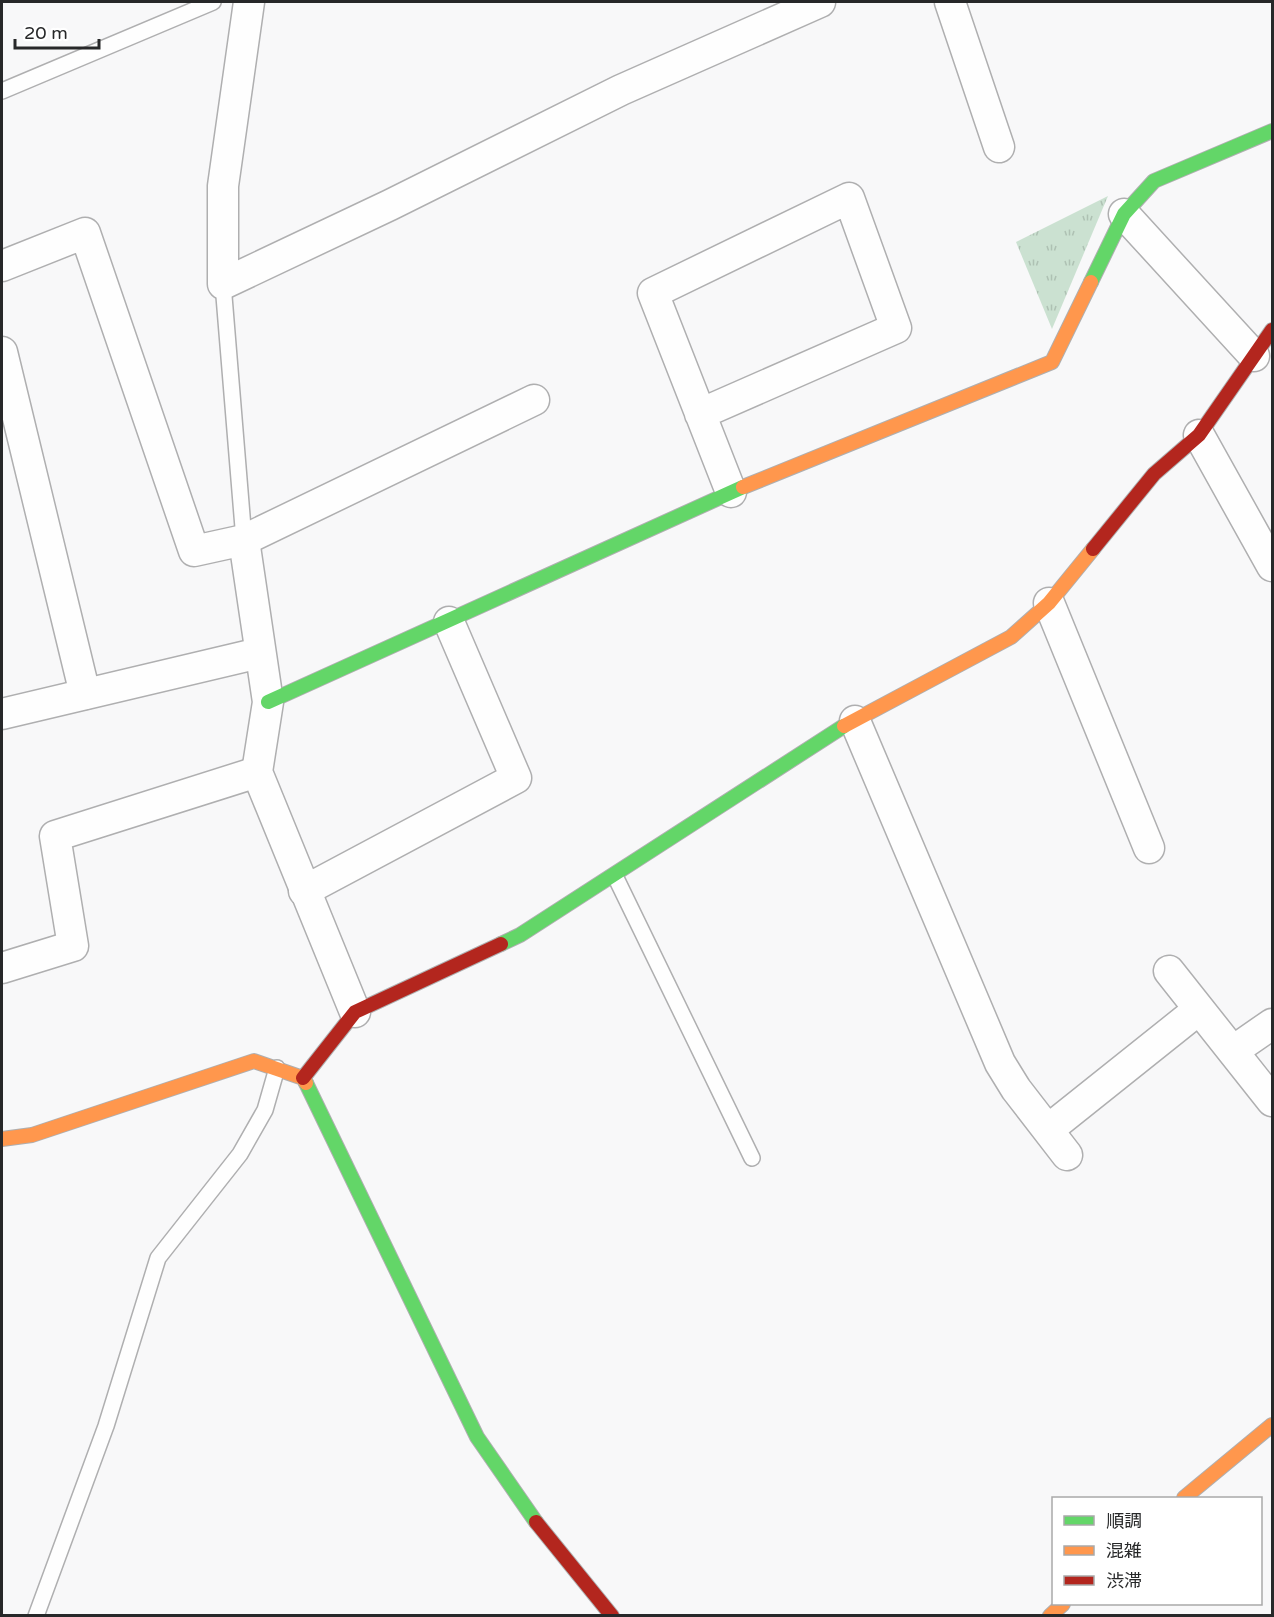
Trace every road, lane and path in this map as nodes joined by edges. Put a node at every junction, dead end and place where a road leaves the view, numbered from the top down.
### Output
1 (213, 2) edge
2 (249, 2) edge
3 (820, 2) edge
4 (950, 2) edge
5 (2, 91) edge
6 (1272, 131) edge
7 (999, 147) dead end
8 (1124, 214) junction
9 (2, 266) edge
10 (223, 285) junction
11 (1272, 330) edge
12 (2, 352) edge
13 (1254, 356) junction
14 (534, 400) dead end
15 (700, 414) junction
16 (1199, 435) junction
17 (731, 492) junction
18 (244, 540) junction
19 (1272, 566) edge
20 (1049, 603) junction
21 (449, 622) junction
22 (259, 653) junction
23 (85, 694) junction
24 (268, 702) junction
25 (2, 714) edge
26 (855, 721) junction
27 (257, 771) junction
28 (1149, 848) dead end
29 (615, 876) junction
30 (304, 891) junction
31 (2, 968) edge
32 (1169, 971) dead end
33 (1198, 1010) junction
34 (355, 1012) junction
35 (1272, 1024) edge
36 (1233, 1051) junction
37 (277, 1068) junction
38 (303, 1078) junction
39 (1272, 1101) edge
40 (1049, 1129) junction
41 (2, 1139) edge
42 (1067, 1155) dead end
43 (752, 1158) dead end
44 (1272, 1425) edge
45 (1185, 1497) edge
46 (1062, 1605) edge
47 (36, 1616) edge
48 (612, 1616) edge
49 (1050, 1616) edge

1 - 5 lane
2 - 10 street
3 - 10 street
4 - 7 street
6 - 8 street
8 - 13 street
8 - 17 street
9 - 18 street
10 - 18 lane
11 - 13 street
12 - 23 street
13 - 16 street
14 - 18 street
15 - 15 street
15 - 17 street
16 - 19 street
16 - 20 street
17 - 21 street
18 - 22 street
20 - 26 street
20 - 28 street
21 - 24 street
21 - 30 street
22 - 23 street
22 - 24 street
23 - 25 street
24 - 27 street
26 - 29 street
26 - 40 street
27 - 30 street
27 - 31 street
29 - 34 street
29 - 43 lane
30 - 34 street
32 - 33 street
33 - 36 street
33 - 40 street
34 - 38 street
35 - 36 street
36 - 39 street
37 - 38 street
37 - 41 street
37 - 47 lane
38 - 48 street
40 - 42 street
44 - 45 street
46 - 49 street

